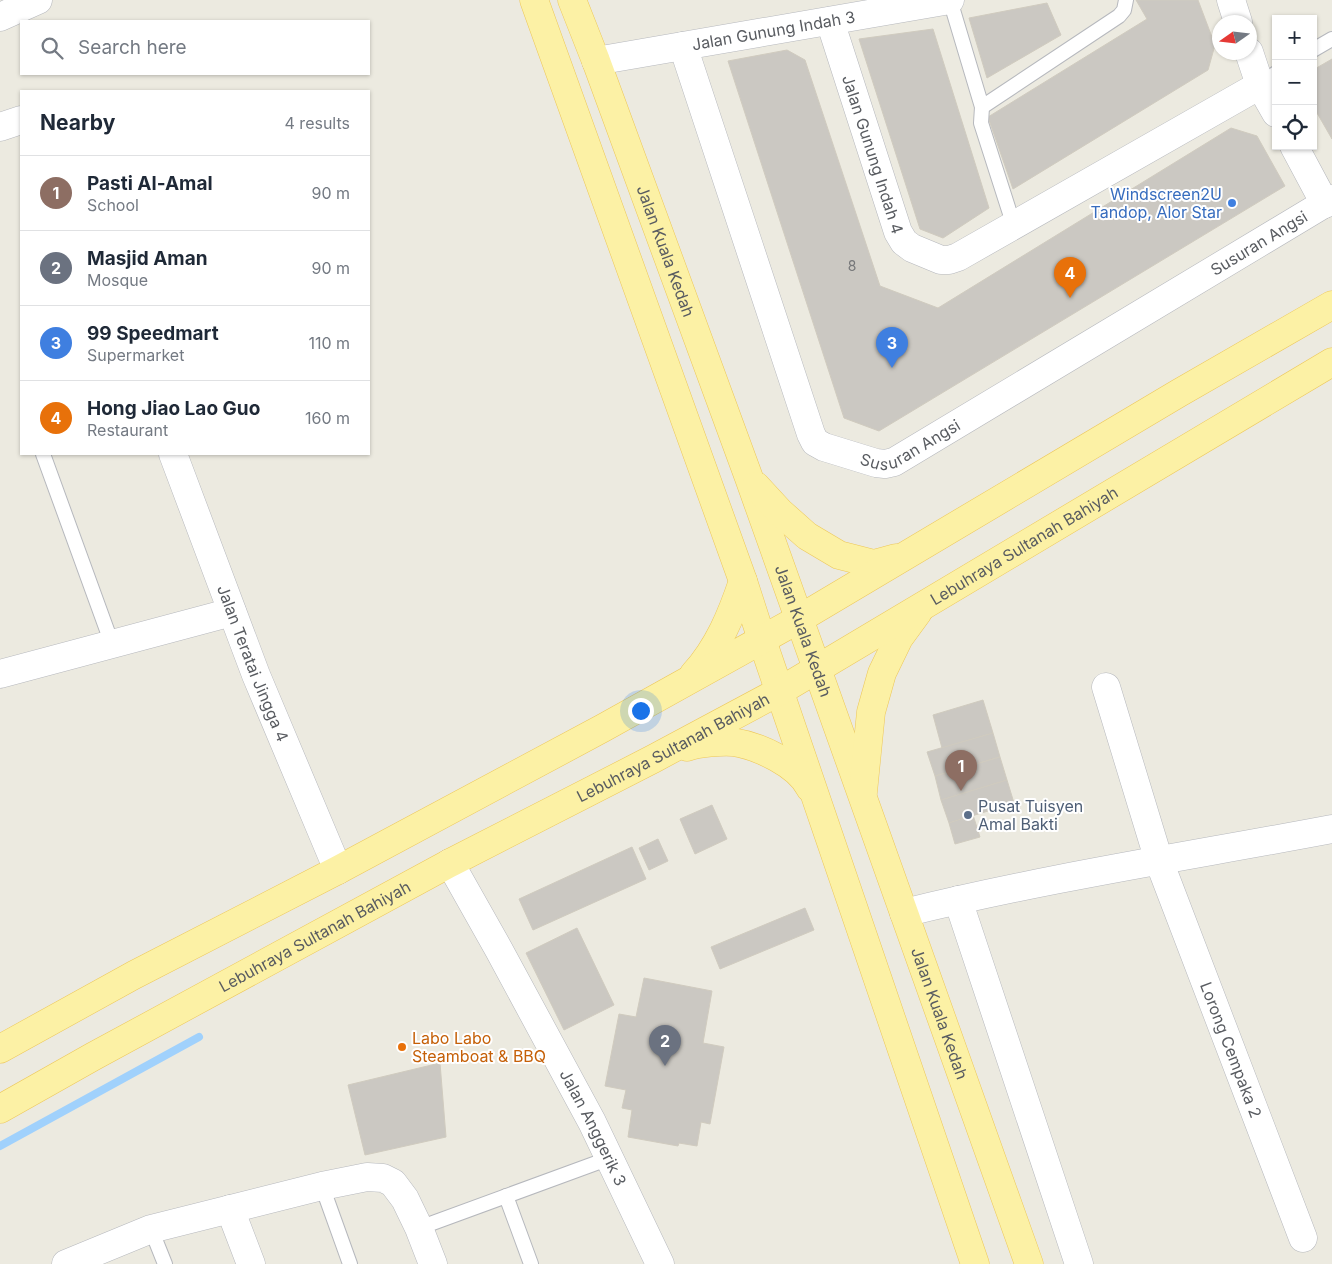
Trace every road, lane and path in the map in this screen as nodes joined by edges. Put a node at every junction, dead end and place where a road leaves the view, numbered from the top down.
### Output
1 (38, 0) edge
2 (572, 0) edge
3 (950, 0) edge
4 (1126, 0) edge
5 (1230, 0) edge
6 (536, 6) edge
7 (2, 12) edge
8 (1235, 15) edge
9 (830, 21) junction
10 (1332, 39) edge
11 (683, 46) junction
12 (1317, 48) edge
13 (1255, 60) edge
14 (596, 61) junction
15 (1268, 79) edge
16 (1274, 105) edge
17 (982, 107) junction
18 (20, 120) edge
19 (0, 127) edge
20 (1296, 150) edge
21 (1328, 202) edge
22 (1014, 226) junction
23 (1332, 305) edge
24 (1332, 362) edge
25 (43, 455) edge
26 (173, 455) edge
27 (749, 478) junction
28 (906, 556) junction
29 (743, 581) junction
30 (923, 605) junction
31 (232, 612) junction
32 (800, 619) junction
33 (762, 640) junction
34 (112, 644) junction
35 (817, 668) junction
36 (0, 674) edge
37 (1106, 687) dead end
38 (780, 691) junction
39 (668, 692) junction
40 (653, 759) junction
41 (862, 796) junction
42 (823, 817) junction
43 (1332, 829) edge
44 (1159, 861) junction
45 (450, 863) junction
46 (338, 870) junction
47 (958, 900) junction
48 (904, 913) junction
49 (0, 1049) edge
50 (94, 1056) junction
51 (0, 1092) edge
52 (0, 1109) edge
53 (610, 1158) junction
54 (322, 1186) junction
55 (506, 1196) junction
56 (230, 1210) junction
57 (419, 1228) junction
58 (151, 1229) junction
59 (1303, 1238) dead end
60 (70, 1263) edge
61 (165, 1264) edge
62 (251, 1264) edge
63 (350, 1264) edge
64 (433, 1264) edge
65 (531, 1264) edge
66 (660, 1264) edge
67 (975, 1264) edge
68 (1029, 1264) edge
69 (1079, 1264) edge

1 - 7 street
2 - 6 main road
2 - 14 main road, Jalan Kuala Kedah
3 - 9 street, Jalan Gunung Indah 3
3 - 17 lane
4 - 17 lane
5 - 8 street
6 - 29 main road
9 - 11 street, Jalan Gunung Indah 3
9 - 22 street, Jalan Gunung Indah 4
10 - 12 lane
11 - 14 street, Jalan Gunung Indah 3
11 - 21 street, Susuran Angsi
13 - 15 street
14 - 27 main road, Jalan Kuala Kedah
15 - 16 street
15 - 22 street, Jalan Gunung Indah 4
17 - 22 lane
18 - 19 street
20 - 21 street
23 - 28 main road
24 - 30 main road, Lebuhraya Sultanah Bahiyah
25 - 34 lane
26 - 31 street, Jalan Teratai Jingga 4
27 - 28 main road
27 - 32 main road, Jalan Kuala Kedah
28 - 32 main road
29 - 33 main road
29 - 39 main road
30 - 35 main road, Lebuhraya Sultanah Bahiyah
30 - 41 main road
31 - 34 street
31 - 46 street, Jalan Teratai Jingga 4
32 - 33 main road
32 - 35 main road, Jalan Kuala Kedah
33 - 38 main road
33 - 39 main road
34 - 36 street
35 - 38 main road, Lebuhraya Sultanah Bahiyah
35 - 41 main road, Jalan Kuala Kedah
37 - 44 street, Lorong Cempaka 2
38 - 40 main road, Lebuhraya Sultanah Bahiyah
38 - 42 main road
39 - 46 main road
40 - 42 main road
40 - 45 main road, Lebuhraya Sultanah Bahiyah
41 - 48 main road, Jalan Kuala Kedah
42 - 67 main road
43 - 44 street
44 - 47 street
44 - 59 street, Lorong Cempaka 2
45 - 50 main road, Lebuhraya Sultanah Bahiyah
45 - 53 street, Jalan Anggerik 3
46 - 49 main road
47 - 48 street
47 - 69 street
48 - 68 main road, Jalan Kuala Kedah
50 - 51 main road
50 - 52 main road, Lebuhraya Sultanah Bahiyah
53 - 55 lane
53 - 66 street, Jalan Anggerik 3
54 - 56 street
54 - 57 street
54 - 63 lane
55 - 57 lane
55 - 65 lane
56 - 58 street
56 - 62 street
57 - 64 street
58 - 60 street
58 - 61 lane

